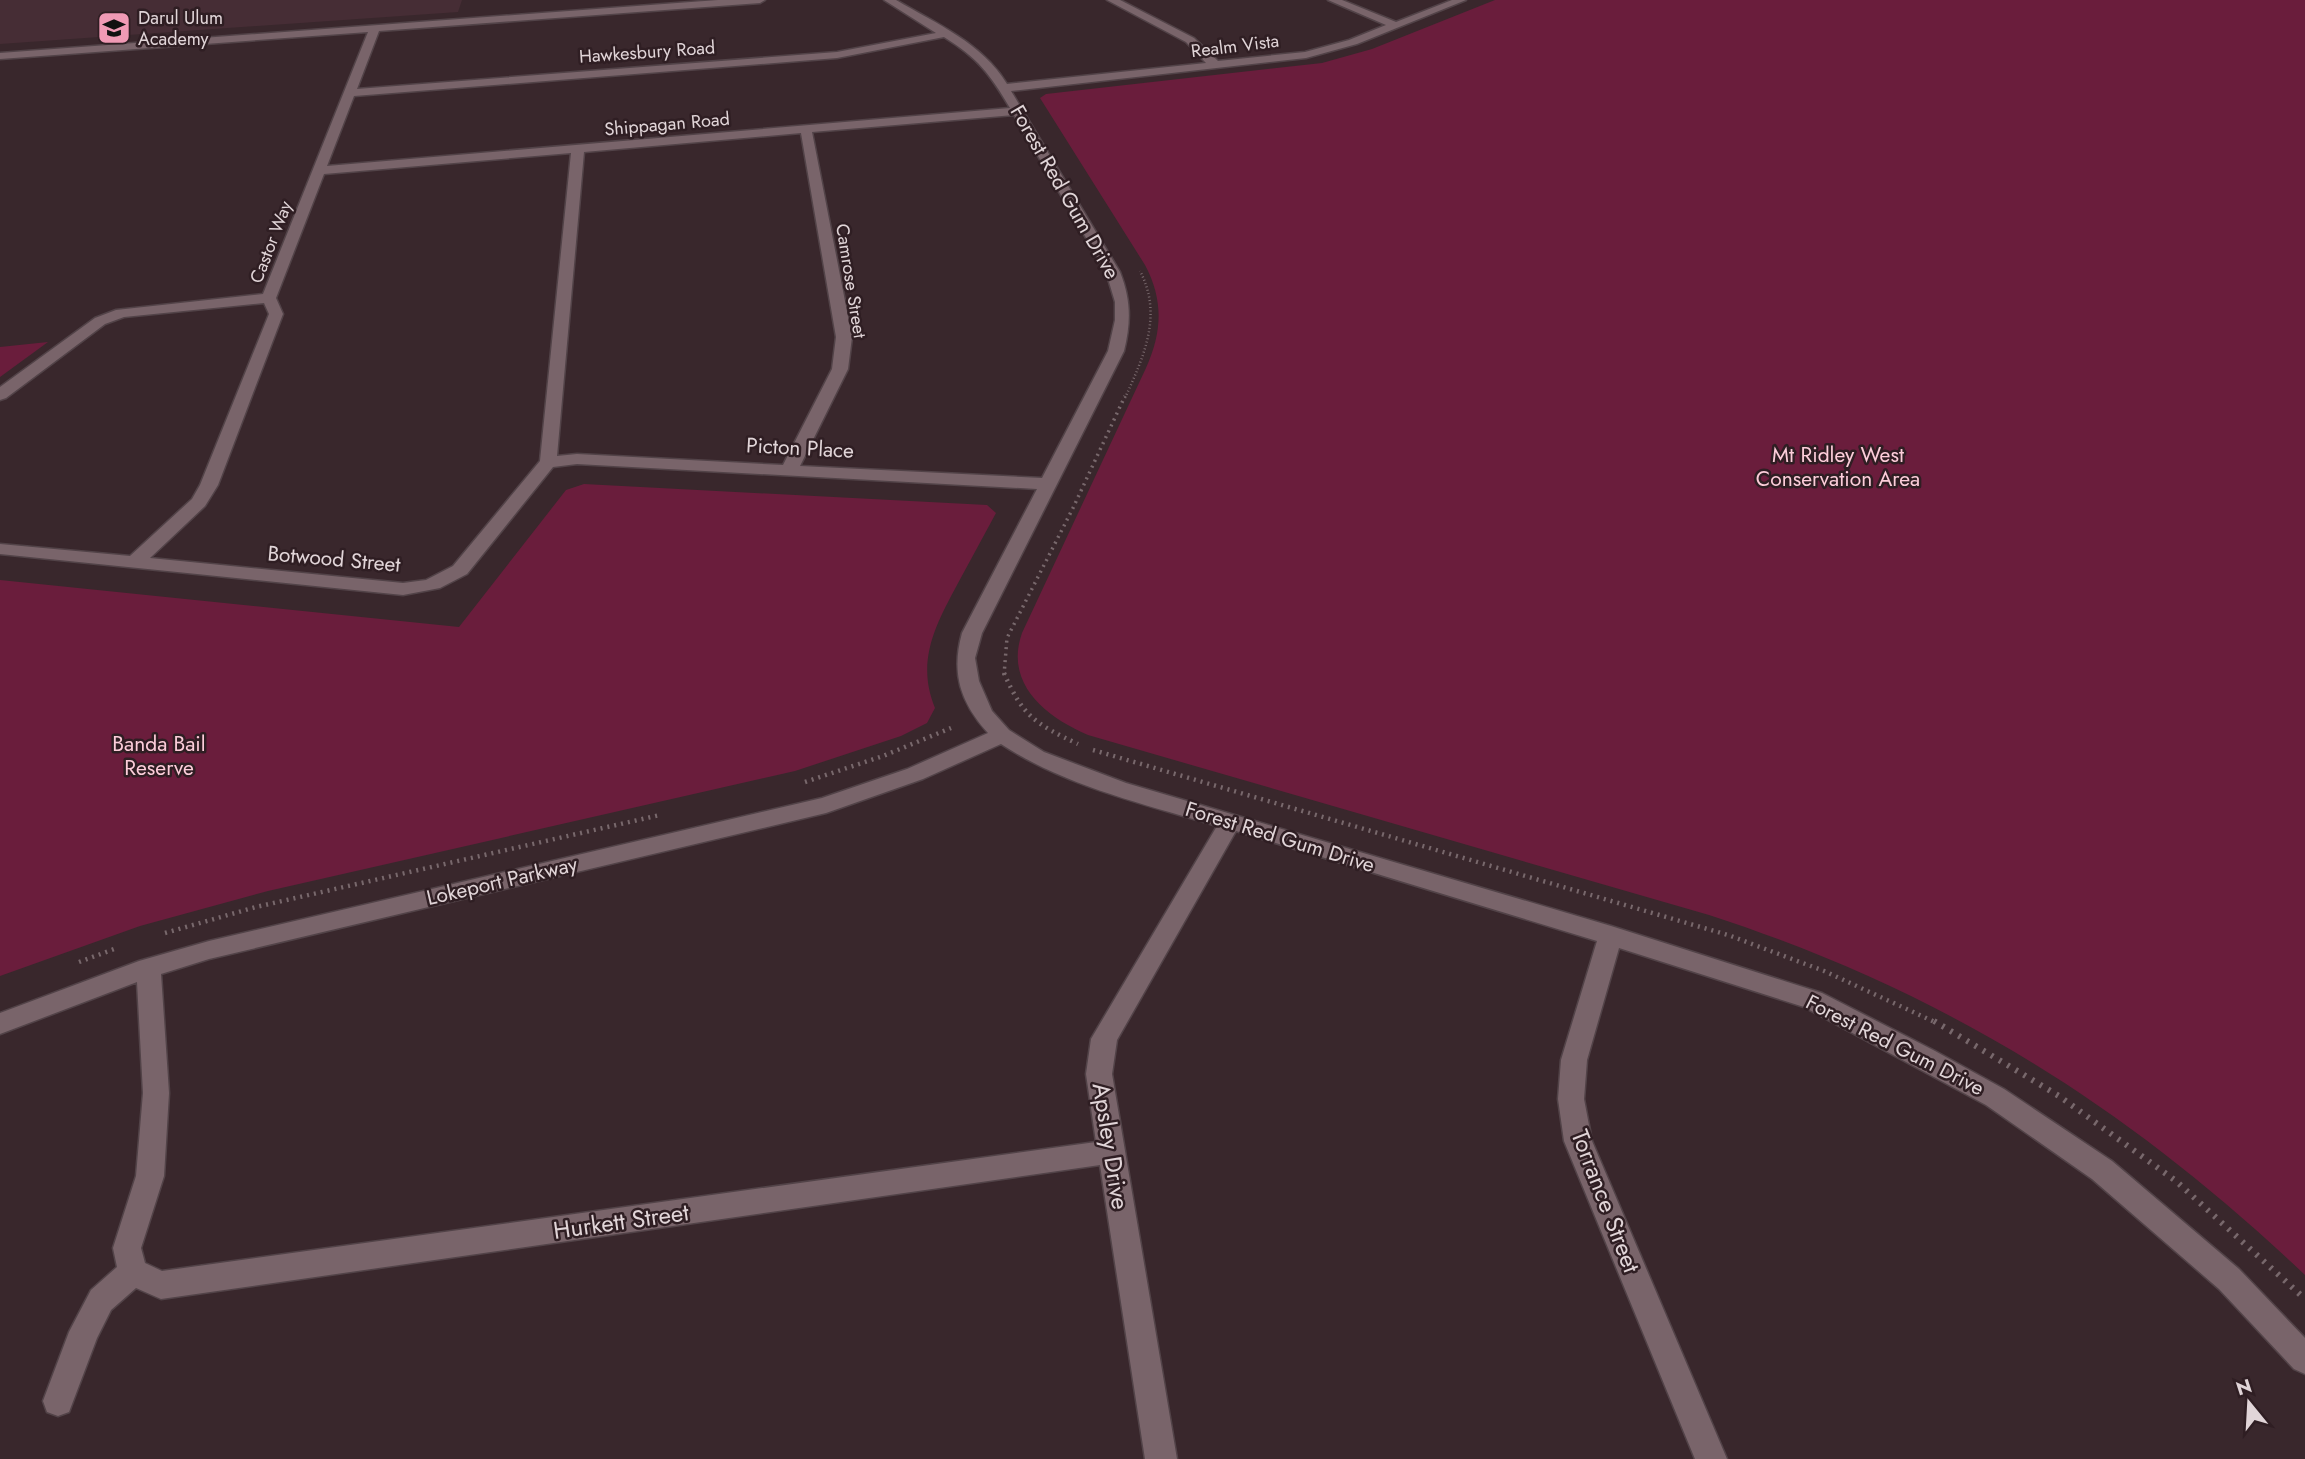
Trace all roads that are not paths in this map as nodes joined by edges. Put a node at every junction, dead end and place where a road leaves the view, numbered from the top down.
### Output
1 (564, 0) edge
2 (760, 0) edge
3 (889, 0) edge
4 (1112, 0) edge
5 (1333, 0) edge
6 (1461, 0) edge
7 (562, 15) junction
8 (1395, 26) junction
9 (375, 29) junction
10 (945, 34) junction
11 (0, 56) edge
12 (1216, 66) junction
13 (1005, 88) junction
14 (350, 93) junction
15 (1018, 111) junction
16 (806, 130) junction
17 (578, 149) junction
18 (319, 171) junction
19 (269, 298) junction
20 (0, 394) edge
21 (548, 462) junction
22 (789, 470) junction
23 (1049, 484) junction
24 (0, 549) edge
25 (134, 563) junction
26 (1002, 735) junction
27 (1230, 822) junction
28 (1611, 935) junction
29 (148, 968) junction
30 (0, 1024) edge
31 (1111, 1152) junction
32 (133, 1272) junction
33 (2305, 1359) edge
34 (58, 1401) dead end
35 (1161, 1459) edge
36 (1711, 1459) edge

1 - 7 street
2 - 7 street
3 - 10 street, Forest Red Gum Drive
4 - 12 street
5 - 8 street
6 - 8 street, Realm Vista
7 - 9 street
8 - 12 street, Realm Vista
9 - 11 street
9 - 14 street, Castor Way
10 - 13 street, Forest Red Gum Drive
10 - 14 street, Hawkesbury Road
12 - 13 street, Realm Vista
13 - 15 street, Forest Red Gum Drive
14 - 18 street, Castor Way
15 - 16 street, Shippagan Road
15 - 23 street, Forest Red Gum Drive
16 - 17 street, Shippagan Road
16 - 22 street, Camrose Street
17 - 18 street, Shippagan Road
17 - 21 street
18 - 19 street, Castor Way
19 - 20 street
19 - 25 street, Castor Way
21 - 22 street, Picton Place
21 - 25 street, Botwood Street
22 - 23 street, Picton Place
23 - 26 street, Forest Red Gum Drive
24 - 25 street, Botwood Street
26 - 27 street, Forest Red Gum Drive
26 - 29 street, Lokeport Parkway
27 - 28 street, Forest Red Gum Drive
27 - 31 street, Apsley Drive
28 - 33 street, Forest Red Gum Drive
28 - 36 street, Torrance Street
29 - 30 street, Lokeport Parkway
29 - 32 street
31 - 32 street, Hurkett Street
31 - 35 street, Apsley Drive
32 - 34 street

